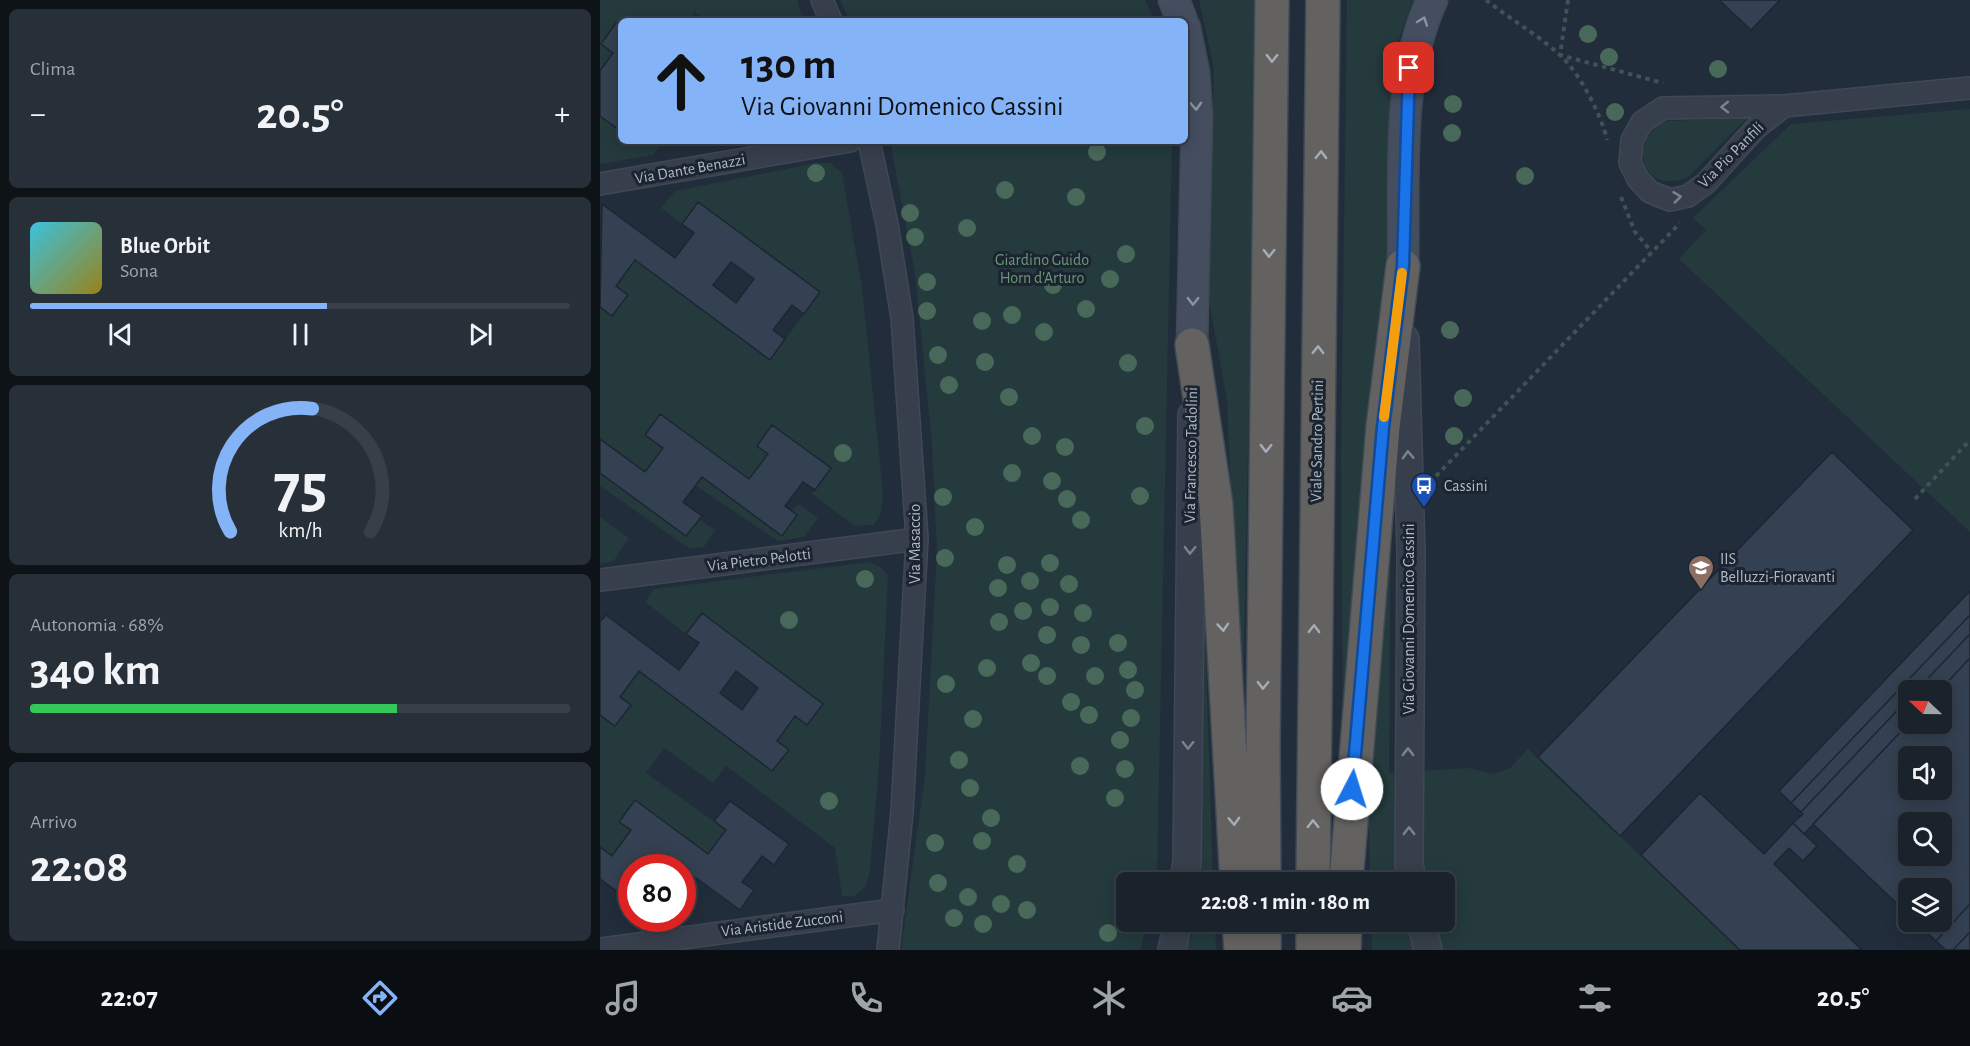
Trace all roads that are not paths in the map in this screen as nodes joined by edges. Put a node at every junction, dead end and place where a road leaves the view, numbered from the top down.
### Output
1 (822, 0) edge
2 (1174, 0) edge
3 (1272, 0) edge
4 (1323, 0) edge
5 (1431, 0) edge
6 (830, 18) edge
7 (1181, 18) edge
8 (1188, 43) edge
9 (1970, 88) edge
10 (1784, 106) junction
11 (833, 144) edge
12 (870, 144) edge
13 (600, 184) edge
14 (1403, 266) junction
15 (1192, 345) junction
16 (917, 540) junction
17 (600, 580) edge
18 (1185, 872) edge
19 (1236, 872) edge
20 (1264, 872) edge
21 (1313, 872) edge
22 (1347, 872) edge
23 (1411, 872) edge
24 (893, 910) junction
25 (1176, 932) edge
26 (1240, 932) edge
27 (1264, 932) edge
28 (1313, 932) edge
29 (1345, 932) edge
30 (1424, 932) edge
31 (600, 949) edge
32 (888, 950) edge
33 (1172, 950) edge
34 (1241, 950) edge
35 (1264, 950) edge
36 (1313, 950) edge
37 (1344, 950) edge
38 (1428, 950) edge

1 - 6 street
2 - 7 main road
3 -> 20 highway
21 -> 4 highway, Viale Sandro Pertini
14 -> 5 main road, Via Giovanni Domenico Cassini
8 -> 15 main road, Via Francesco Tadolini
9 - 10 street, Via Pio Panfili
10 -> 10 street, Via Pio Panfili
11 - 13 street, Via Dante Benazzi
12 - 16 street, Via Masaccio
14 - 22 highway
23 -> 14 street, Via Giovanni Domenico Cassini
15 -> 18 street, Via Francesco Tadolini
15 -> 19 highway
16 - 17 street, Via Pietro Pelotti
16 - 24 street, Via Masaccio
24 - 31 street, Via Aristide Zucconi
24 - 32 street, Via Masaccio
25 - 33 street
26 - 34 highway
27 - 35 highway
28 - 36 highway
29 - 37 highway
30 - 38 street

